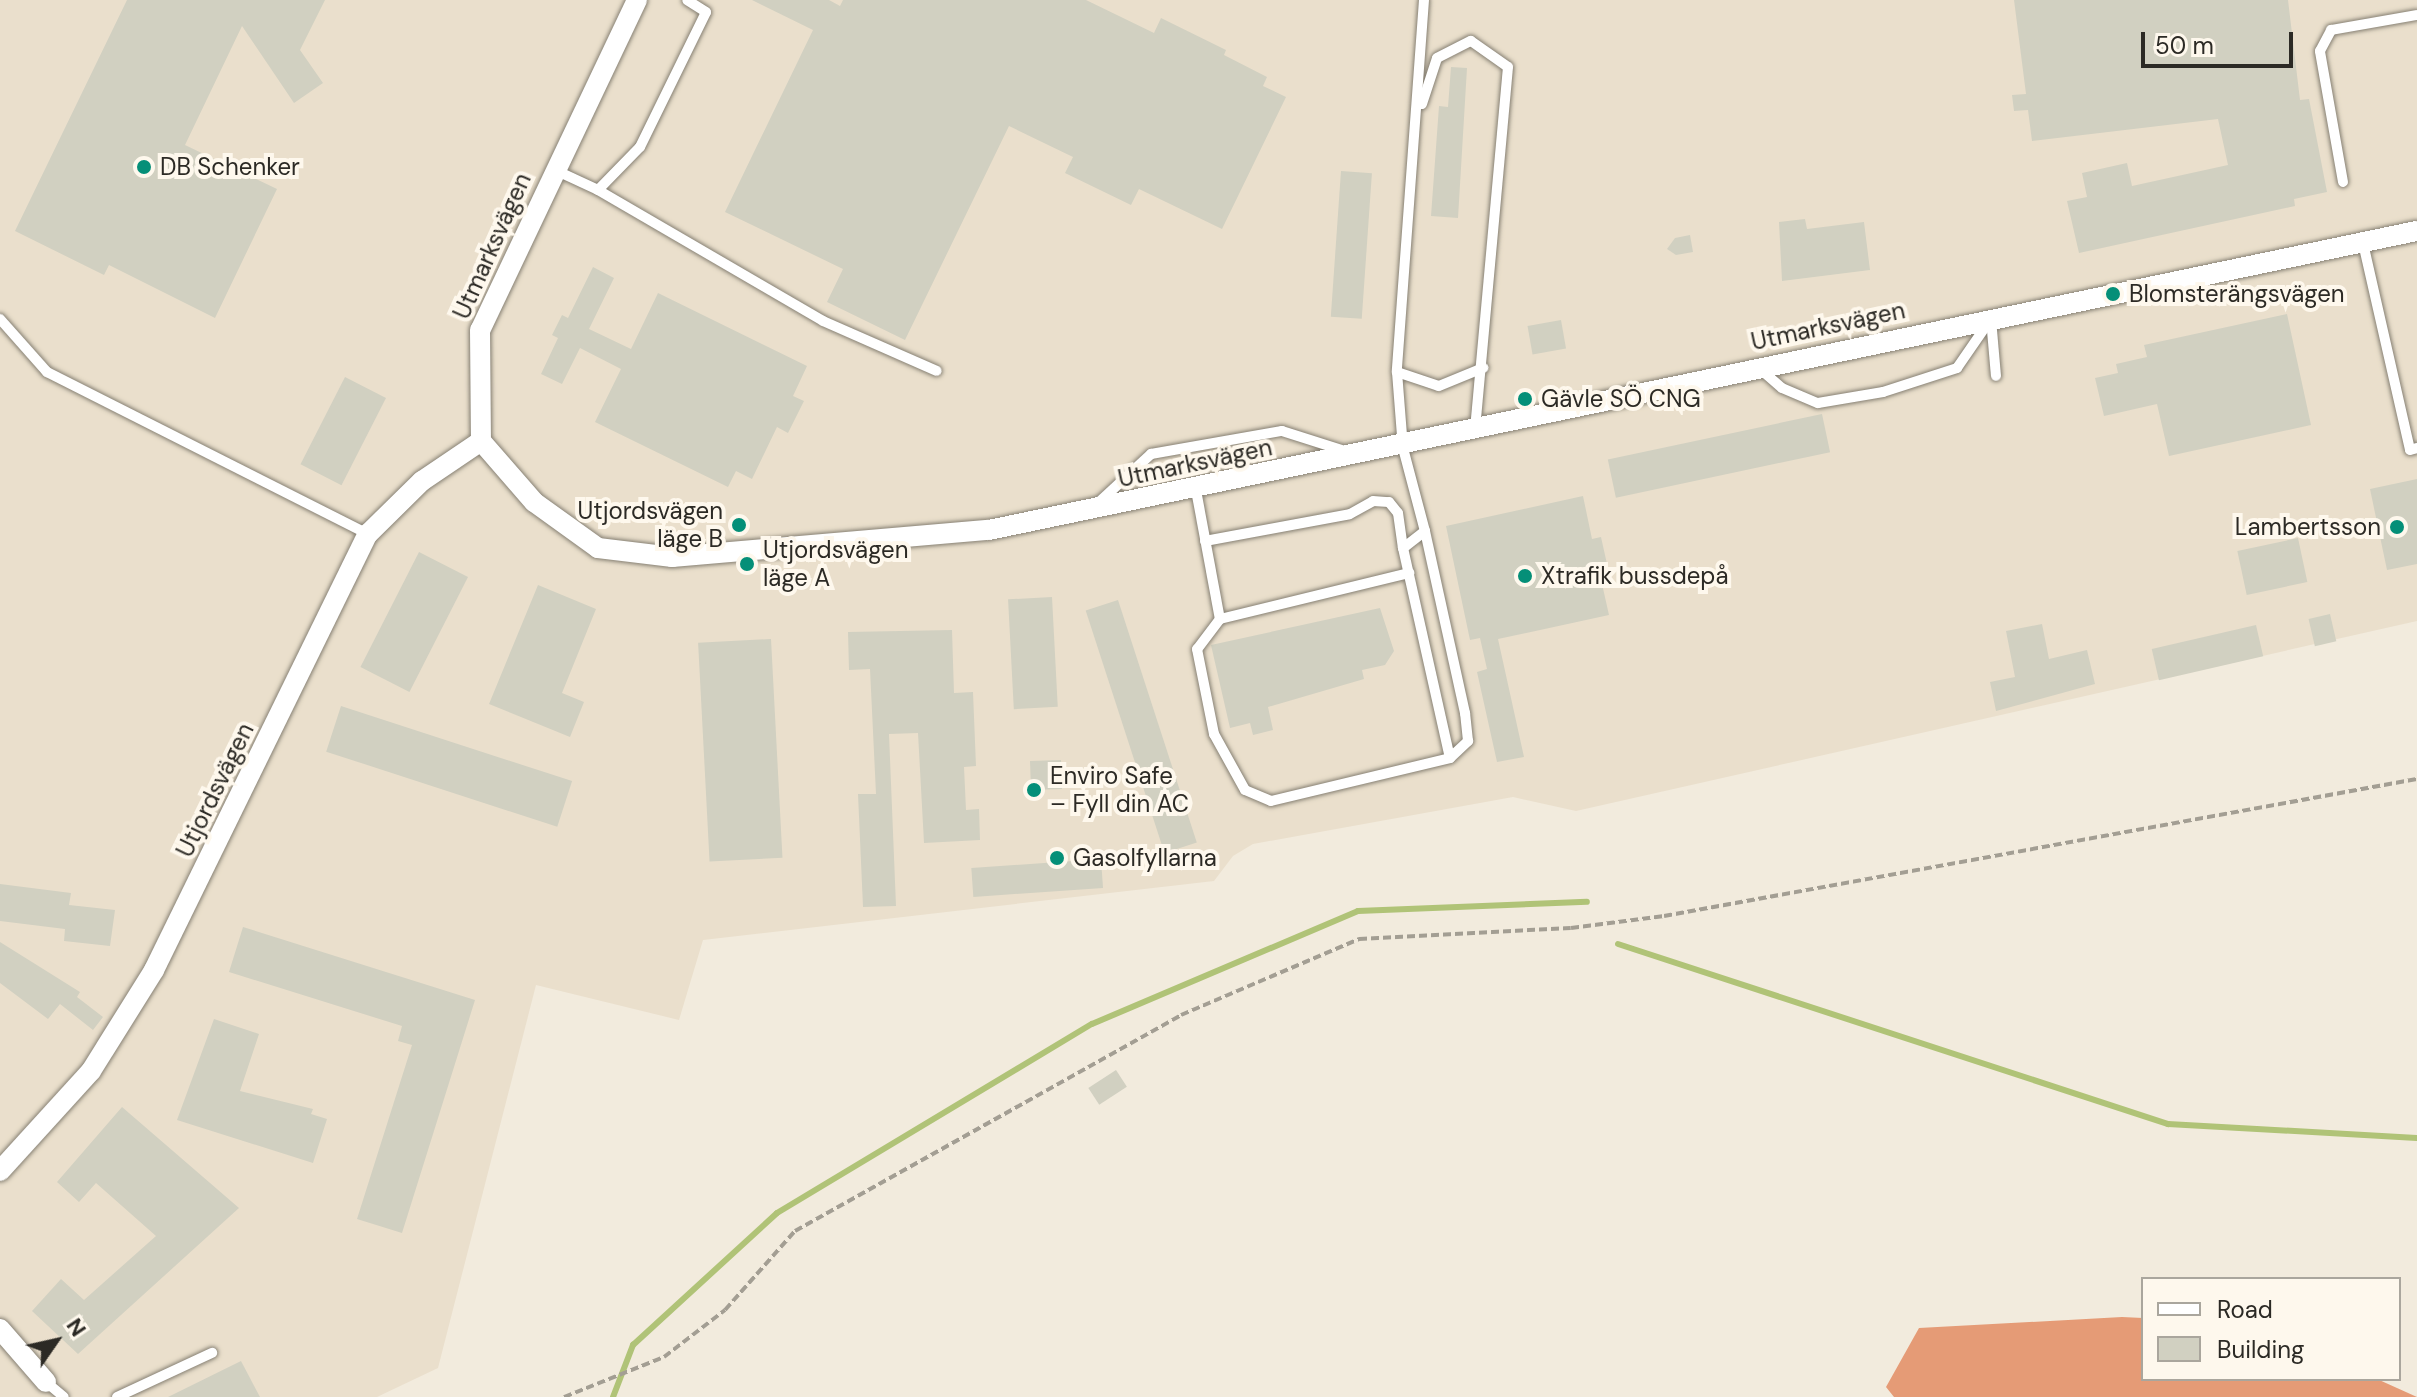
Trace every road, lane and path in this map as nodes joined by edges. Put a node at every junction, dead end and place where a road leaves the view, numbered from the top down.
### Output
1 (637, 0) edge
2 (687, 0) edge
3 (1424, 0) edge
4 (2417, 15) edge
5 (1417, 118) junction
6 (555, 170) junction
7 (2343, 182) dead end
8 (598, 190) junction
9 (2417, 231) edge
10 (2363, 243) junction
11 (0, 319) edge
12 (1991, 319) junction
13 (1757, 367) junction
14 (1483, 368) junction
15 (937, 371) dead end
16 (1397, 372) junction
17 (1996, 376) dead end
18 (1474, 432) junction
19 (481, 441) junction
20 (1403, 448) junction
21 (2417, 448) edge
22 (1358, 455) junction
23 (1196, 490) junction
24 (1091, 510) junction
25 (1425, 531) junction
26 (368, 534) junction
27 (1205, 541) junction
28 (1403, 548) junction
29 (1409, 573) junction
30 (1220, 619) junction
31 (1450, 758) junction
32 (2417, 779) edge
33 (0, 1171) edge
34 (0, 1329) edge
35 (212, 1353) dead end
36 (46, 1382) joint
37 (64, 1397) edge
38 (117, 1397) edge
39 (564, 1397) edge

1 - 6 street, Utmarksvägen
2 - 8 lane
3 - 5 lane
4 - 7 lane
5 - 14 lane
5 - 16 lane
6 - 8 lane
6 - 19 street, Utmarksvägen
8 - 15 lane
9 - 10 street, Utmarksvägen
10 - 12 street, Utmarksvägen
10 - 21 lane
11 - 26 lane
12 - 13 street, Utmarksvägen
12 - 13 lane
12 - 17 lane
13 - 18 street, Utmarksvägen
14 - 16 lane
14 - 18 lane
16 - 20 lane
18 - 20 street, Utmarksvägen
19 - 24 street, Utmarksvägen
19 - 26 street, Utjordsvägen
20 - 22 street, Utmarksvägen
20 - 25 lane
22 - 23 street, Utmarksvägen
22 - 24 lane
23 - 24 street, Utmarksvägen
23 - 27 lane
25 - 28 lane
25 - 31 lane
26 - 33 street, Utjordsvägen
27 - 28 lane
27 - 30 lane
28 - 29 lane
29 - 30 lane
29 - 31 lane
30 - 31 lane
32 - 39 path
34 - 36 street
35 - 38 lane
36 - 37 lane

